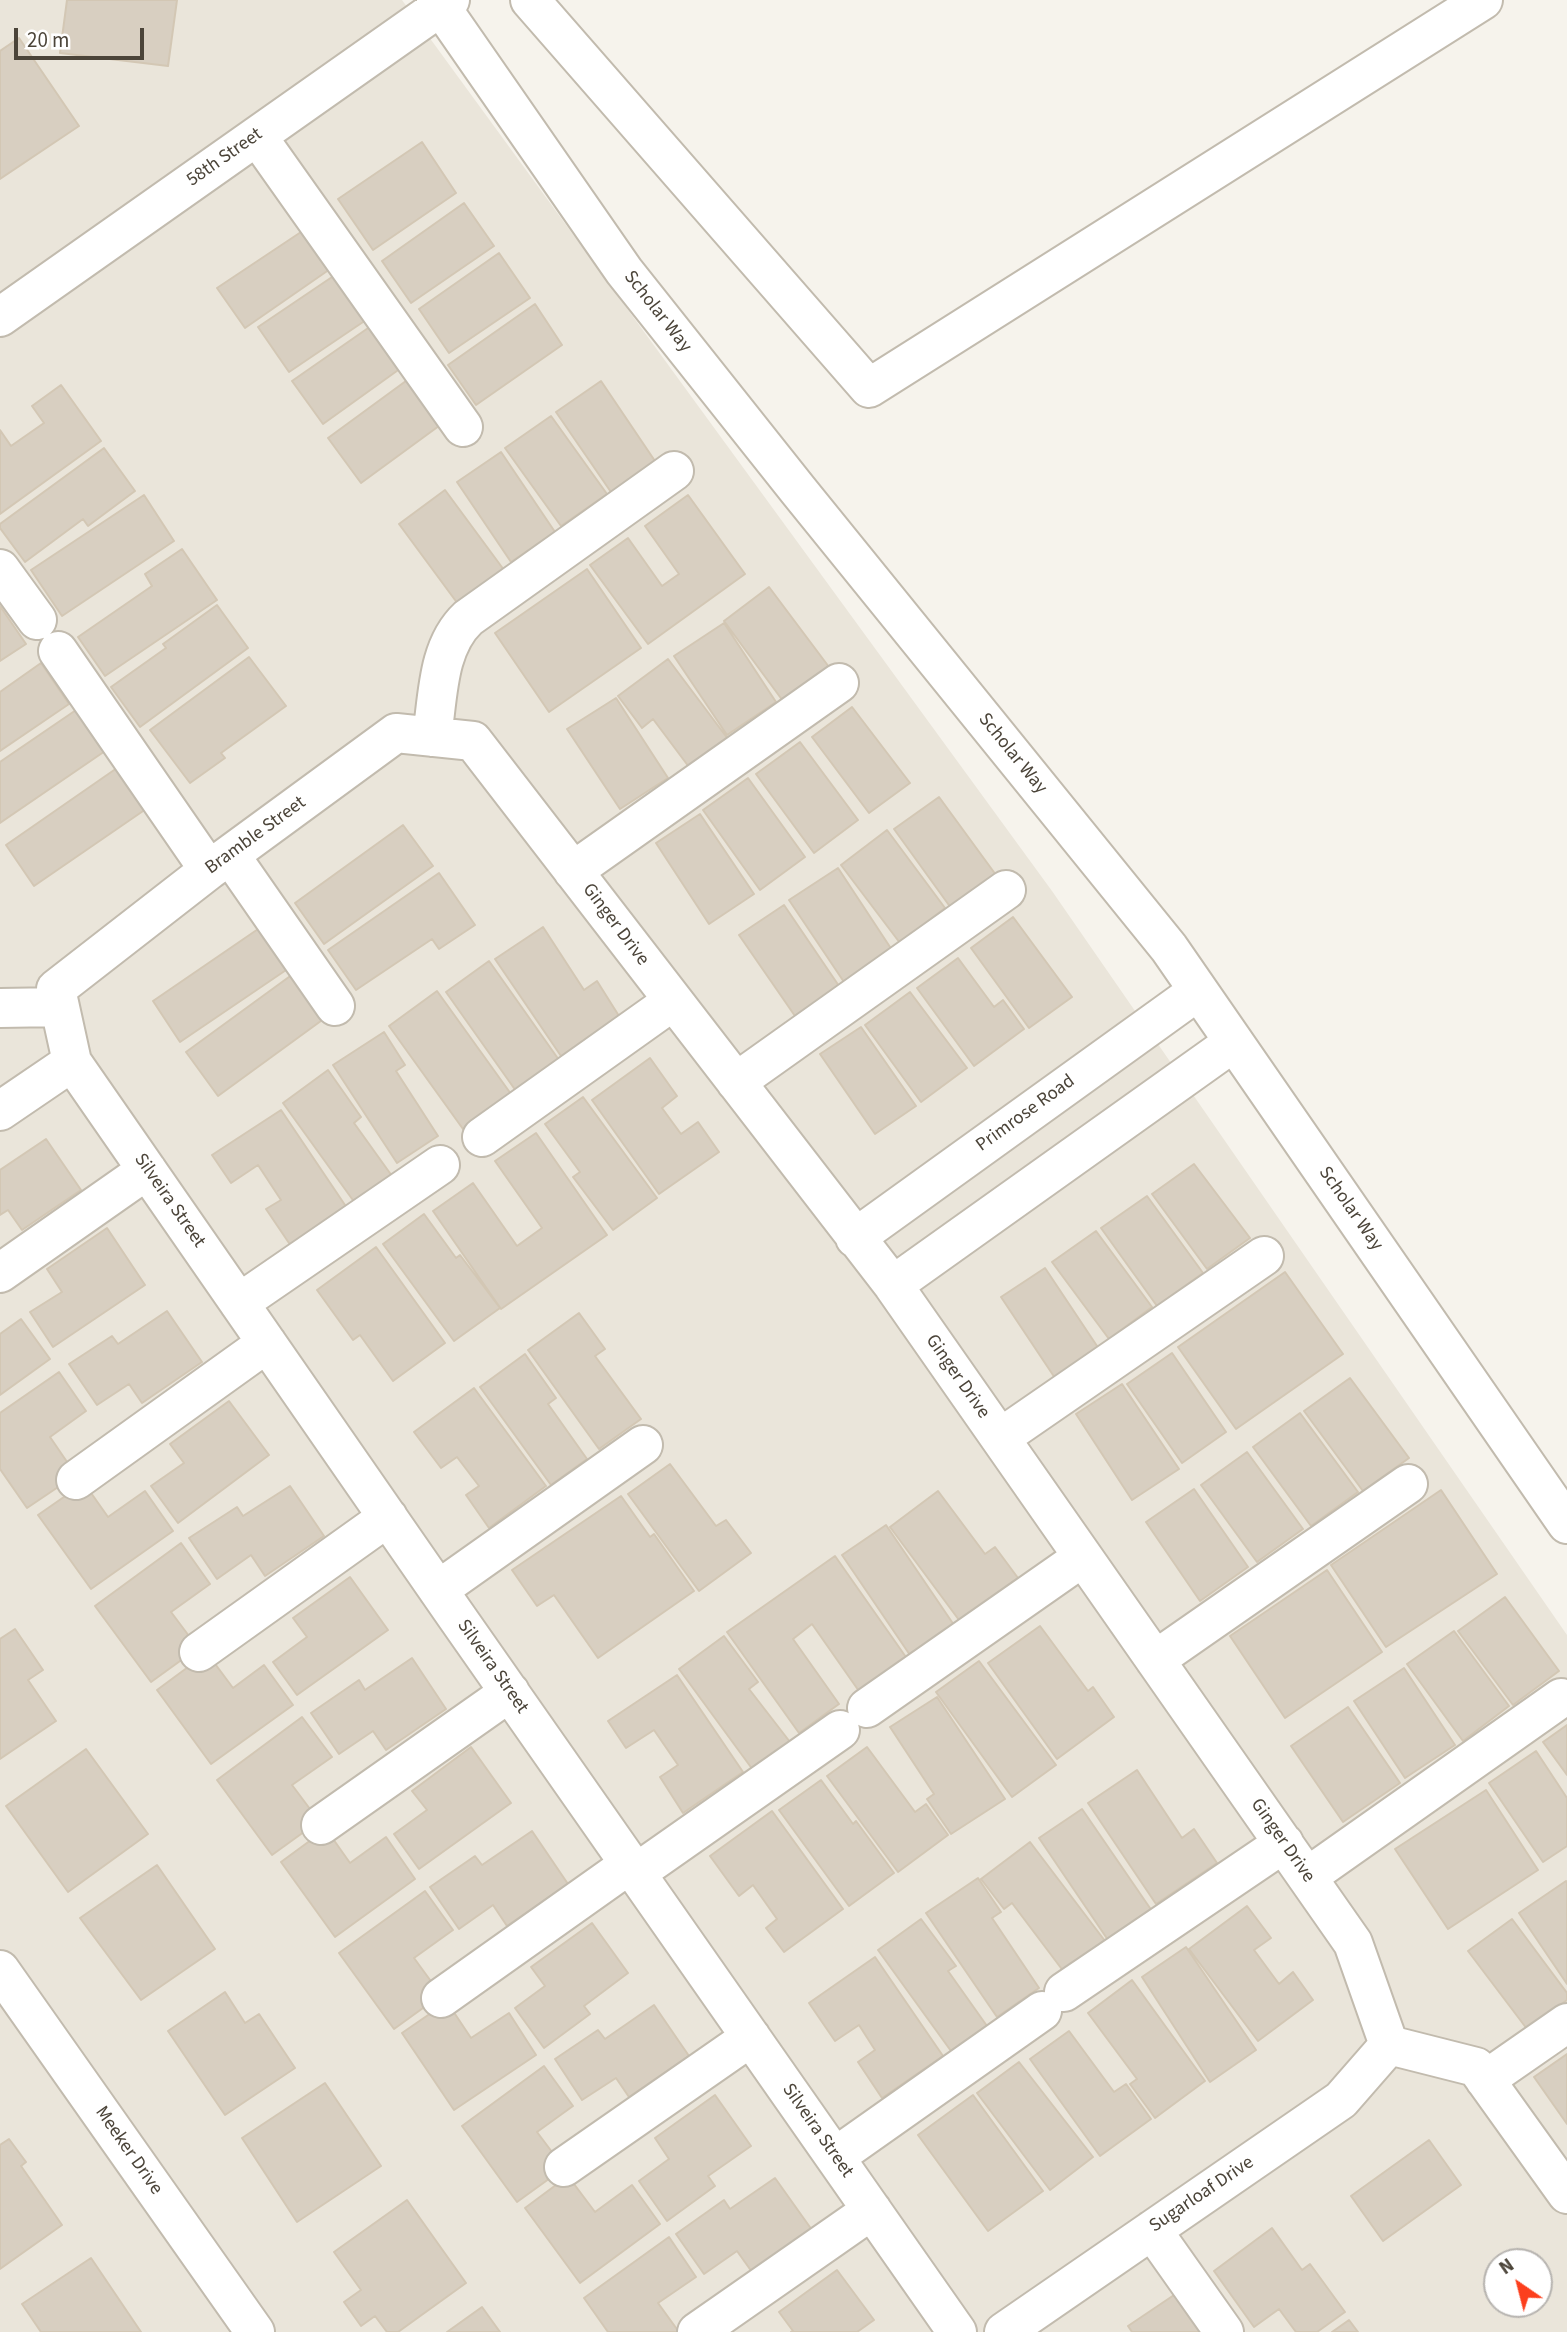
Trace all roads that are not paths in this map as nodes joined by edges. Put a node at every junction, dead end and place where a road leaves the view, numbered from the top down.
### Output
1 (530, 0) edge
2 (1483, 0) edge
3 (442, 2) edge
4 (257, 136) junction
5 (0, 317) edge
6 (463, 427) dead end
7 (674, 471) dead end
8 (0, 569) edge
9 (37, 620) dead end
10 (58, 651) dead end
11 (839, 683) dead end
12 (432, 737) junction
13 (473, 741) joint
14 (219, 862) junction
15 (573, 871) junction
16 (1006, 890) dead end
17 (1198, 991) junction
18 (58, 998) junction
19 (673, 1001) junction
20 (335, 1006) dead end
21 (0, 1008) edge
22 (1234, 1042) junction
23 (72, 1062) junction
24 (736, 1082) junction
25 (0, 1111) edge
26 (482, 1137) dead end
27 (440, 1165) dead end
28 (147, 1170) junction
29 (855, 1238) junction
30 (1264, 1256) dead end
31 (0, 1273) edge
32 (893, 1285) junction
33 (239, 1303) junction
34 (267, 1343) junction
35 (1000, 1438) junction
36 (643, 1445) dead end
37 (76, 1480) dead end
38 (1408, 1483) dead end
39 (388, 1517) junction
40 (1567, 1524) edge
41 (1083, 1557) junction
42 (438, 1590) junction
43 (199, 1651) dead end
44 (1155, 1660) junction
45 (510, 1692) junction
46 (1561, 1698) dead end
47 (321, 1825) dead end
48 (1284, 1843) junction
49 (633, 1868) junction
50 (1307, 1877) junction
51 (0, 1970) edge
52 (441, 1998) dead end
53 (1567, 2023) edge
54 (751, 2037) junction
55 (1390, 2045) junction
56 (1485, 2080) junction
57 (835, 2157) junction
58 (564, 2168) dead end
59 (1567, 2194) edge
60 (872, 2210) junction
61 (1152, 2230) junction
62 (255, 2332) edge
63 (697, 2332) edge
64 (957, 2332) edge
65 (1004, 2332) edge
66 (1224, 2332) edge

1 - 2 street
3 - 4 street, 58th Street
3 - 17 street, Scholar Way
4 - 5 street, 58th Street
4 - 6 street
7 - 12 street
8 - 9 street
10 - 14 street
11 - 15 street
12 - 13 street, Bramble Street
12 - 14 street, Bramble Street
13 - 15 street, Ginger Drive
14 - 18 street, Bramble Street
14 - 20 street
15 - 19 street, Ginger Drive
16 - 24 street
17 - 22 street, Scholar Way
17 - 29 street, Primrose Road
18 - 21 street
18 - 23 street, Silveira Street
19 - 24 street, Ginger Drive
19 - 26 street
22 - 32 street
22 - 40 street, Scholar Way
23 - 25 street
23 - 28 street, Silveira Street
24 - 29 street, Ginger Drive
27 - 33 street
28 - 31 street
28 - 33 street, Silveira Street
29 - 32 street, Ginger Drive
30 - 35 street
32 - 35 street, Ginger Drive
33 - 34 street, Silveira Street
34 - 37 street
34 - 39 street, Silveira Street
35 - 41 street, Ginger Drive
36 - 42 street
38 - 44 street
39 - 42 street, Silveira Street
39 - 43 street
41 - 44 street, Ginger Drive
41 - 49 street
42 - 45 street, Silveira Street
44 - 48 street, Ginger Drive
45 - 47 street
45 - 49 street, Silveira Street
46 - 50 street
48 - 50 street, Ginger Drive
48 - 57 street
49 - 52 street
49 - 54 street, Silveira Street
50 - 55 street, Ginger Drive
51 - 62 street, Meeker Drive
53 - 56 street
54 - 57 street, Silveira Street
54 - 58 street
55 - 56 street
55 - 61 street, Sugarloaf Drive
56 - 59 street
57 - 60 street, Silveira Street
60 - 63 street
60 - 64 street, Silveira Street
61 - 65 street, Sugarloaf Drive
61 - 66 street

